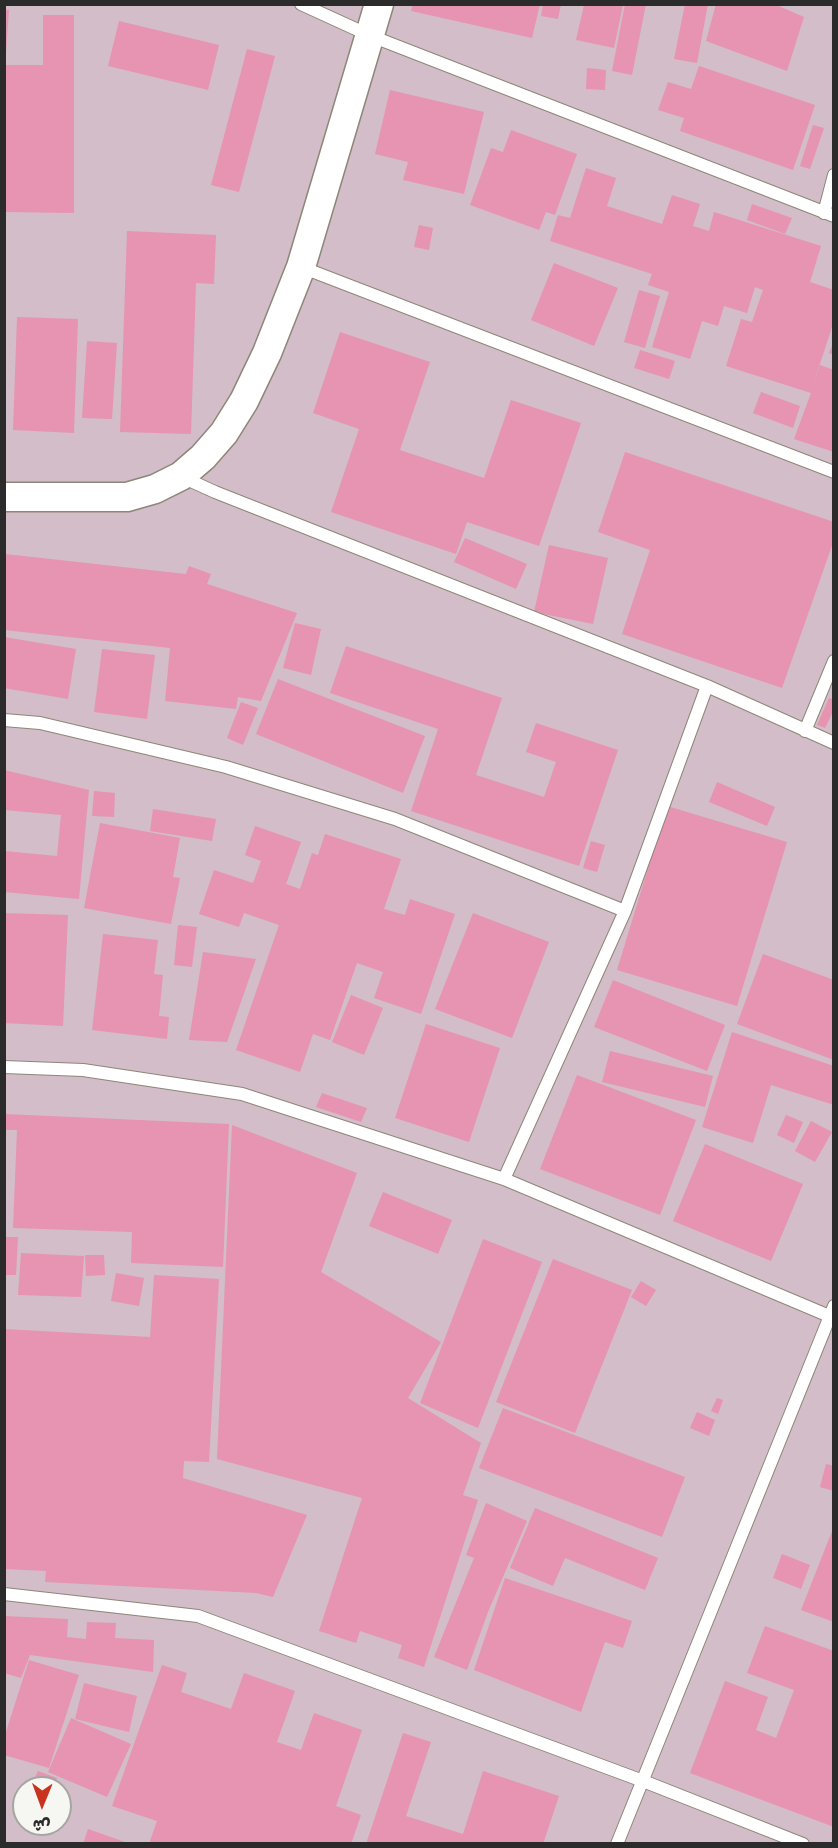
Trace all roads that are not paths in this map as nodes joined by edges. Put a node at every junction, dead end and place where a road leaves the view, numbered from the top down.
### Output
1 (301, 4) edge
2 (379, 4) edge
3 (371, 36) junction
4 (834, 175) edge
5 (829, 214) edge
6 (301, 267) junction
7 (834, 472) edge
8 (181, 476) junction
9 (4, 497) edge
10 (834, 661) edge
11 (707, 686) junction
12 (4, 720) edge
13 (805, 731) junction
14 (834, 742) edge
15 (625, 911) junction
16 (4, 1067) edge
17 (504, 1179) junction
18 (832, 1313) edge
19 (4, 1594) edge
20 (643, 1781) junction
21 (617, 1844) edge
22 (803, 1844) edge

1 - 3 lane
2 - 3 street
3 - 5 lane
3 - 6 street
4 - 5 lane
6 - 7 lane
6 - 8 street
8 - 9 street
8 - 11 lane
10 - 13 lane
11 - 13 lane
11 - 15 lane
12 - 15 lane
13 - 14 lane
15 - 17 lane
16 - 17 lane
17 - 18 lane
18 - 20 lane
19 - 20 lane
20 - 21 lane
20 - 22 lane

